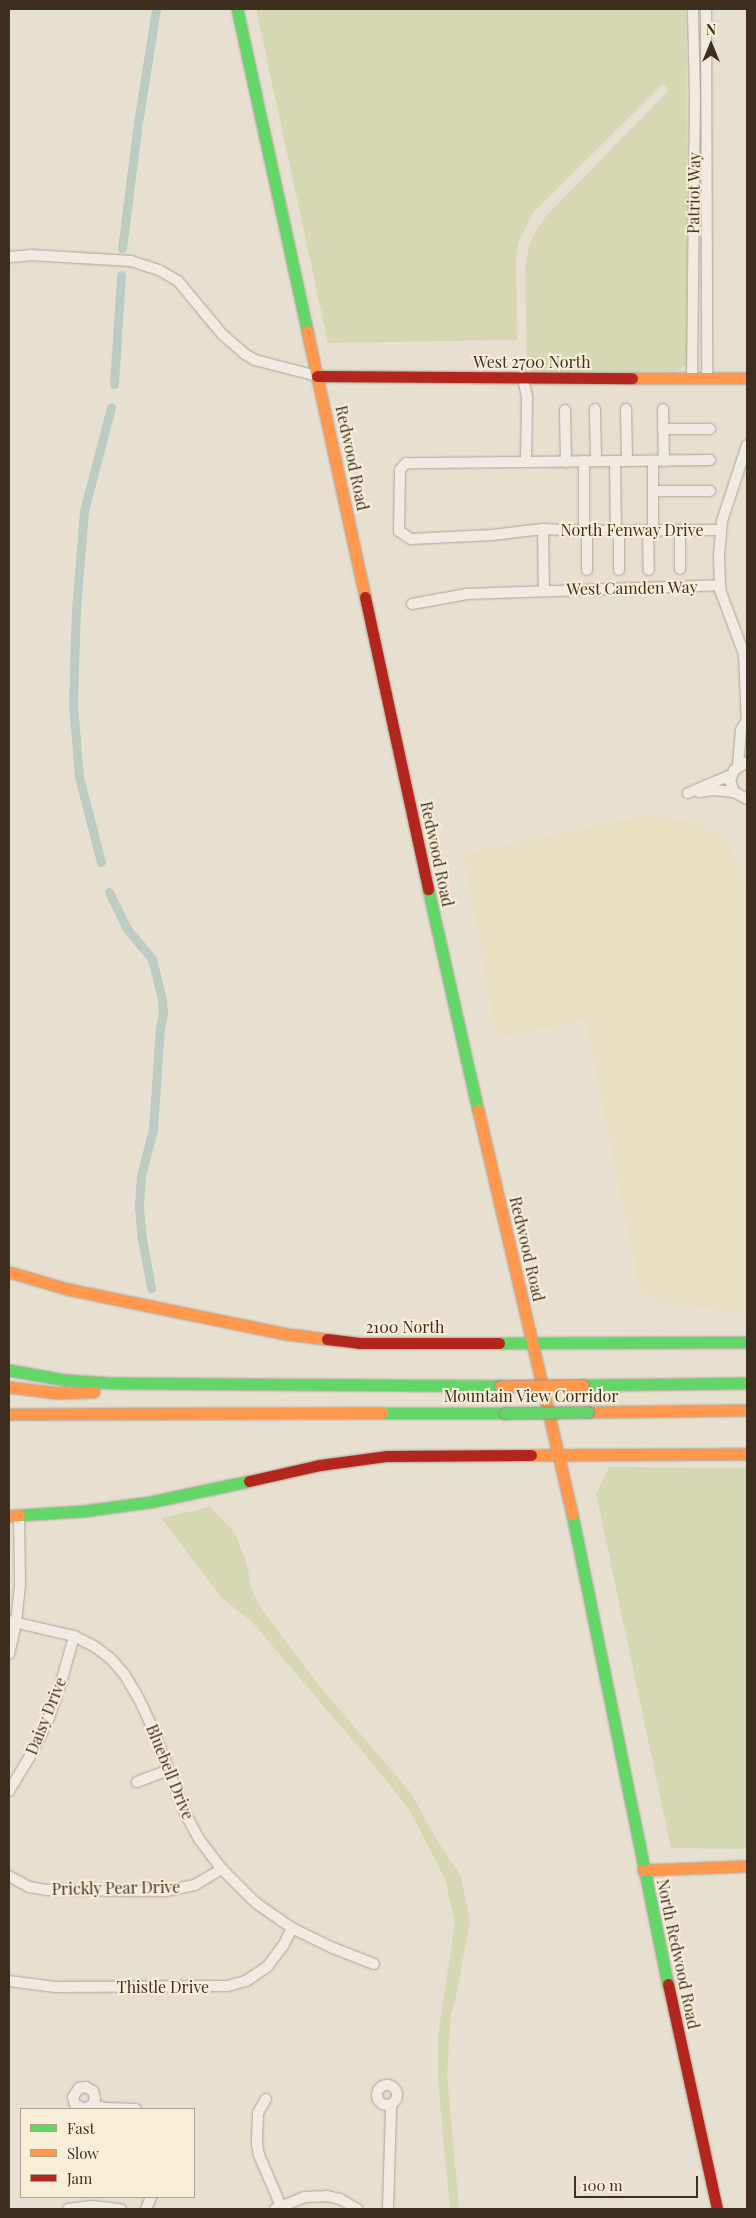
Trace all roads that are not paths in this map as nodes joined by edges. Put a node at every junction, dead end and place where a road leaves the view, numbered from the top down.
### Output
1 (237, 9) edge
2 (693, 9) edge
3 (706, 9) edge
4 (9, 257) edge
5 (318, 376) junction
6 (707, 376) junction
7 (692, 377) junction
8 (747, 378) edge
9 (523, 379) junction
10 (595, 409) dead end
11 (626, 409) dead end
12 (663, 409) dead end
13 (565, 410) dead end
14 (663, 429) junction
15 (710, 429) dead end
16 (747, 445) edge
17 (710, 460) dead end
18 (526, 461) junction
19 (596, 461) junction
20 (615, 461) junction
21 (627, 461) junction
22 (659, 461) junction
23 (566, 462) junction
24 (584, 462) junction
25 (653, 491) junction
26 (710, 491) dead end
27 (543, 529) junction
28 (680, 530) junction
29 (721, 530) junction
30 (586, 531) junction
31 (617, 531) junction
32 (651, 531) junction
33 (680, 569) dead end
34 (587, 570) dead end
35 (619, 570) dead end
36 (649, 570) dead end
37 (720, 585) junction
38 (544, 590) junction
39 (412, 604) dead end
40 (746, 725) edge
41 (743, 764) edge
42 (731, 775) junction
43 (734, 792) junction
44 (746, 800) edge
45 (9, 1272) edge
46 (9, 1277) edge
47 (67, 1289) junction
48 (533, 1342) junction
49 (747, 1342) edge
50 (9, 1370) edge
51 (747, 1383) edge
52 (342, 1385) junction
53 (9, 1387) edge
54 (747, 1410) edge
55 (9, 1414) edge
56 (314, 1414) junction
57 (17, 1426) dead end
58 (747, 1454) edge
59 (559, 1455) junction
60 (14, 1516) edge
61 (12, 1622) edge
62 (74, 1636) junction
63 (9, 1654) edge
64 (610, 1706) joint
65 (168, 1770) junction
66 (137, 1782) dead end
67 (9, 1791) edge
68 (747, 1866) edge
69 (222, 1869) junction
70 (643, 1870) junction
71 (9, 1876) edge
72 (292, 1928) junction
73 (374, 1964) dead end
74 (9, 1981) edge
75 (266, 2099) dead end
76 (391, 2104) dead end
77 (87, 2108) edge
78 (105, 2108) edge
79 (278, 2207) edge
80 (68, 2209) edge
81 (121, 2209) edge
82 (357, 2209) edge
83 (388, 2209) edge
84 (717, 2209) edge

1 - 5 main road, Redwood Road
2 - 7 street, Patriot Way
3 - 6 street, Patriot Way
4 - 5 street
5 - 9 main road, West 2700 North
5 - 48 main road, Redwood Road
6 - 7 main road, West 2700 North
6 - 8 main road, West 2700 North
7 - 9 main road, West 2700 North
9 - 18 street
10 - 19 street
11 - 21 street
12 - 14 street
13 - 23 street
14 - 15 street
14 - 22 street
16 - 29 street
17 - 22 street
18 - 23 street
18 - 27 street, North Fenway Drive
19 - 20 street
19 - 24 street
20 - 21 street
20 - 31 street
21 - 22 street
22 - 25 street
23 - 24 street
24 - 30 street
25 - 26 street
25 - 32 street
27 - 30 street, North Fenway Drive
27 - 38 street
28 - 29 street, North Fenway Drive
28 - 32 street, North Fenway Drive
28 - 33 street
29 - 37 street
30 - 31 street, North Fenway Drive
30 - 34 street
31 - 32 street, North Fenway Drive
31 - 35 street
32 - 36 street
37 - 38 street, West Camden Way
37 - 40 street
38 - 39 street, West Camden Way
40 - 41 street
41 - 42 street
42 - 43 street
42 - 43 street
43 - 44 street
45 - 47 main road
46 - 47 main road
47 - 48 main road, 2100 North
48 - 49 main road, 2100 North
48 - 59 main road, Redwood Road
50 - 52 main road
51 - 52 main road, Mountain View Corridor, bridge
52 - 53 main road
54 - 56 main road, Mountain View Corridor, bridge
55 - 56 main road
56 - 57 main road
58 - 59 main road
59 - 60 main road
59 - 64 main road, Redwood Road
60 - 61 street
61 - 62 street, Bluebell Drive
61 - 63 street
62 - 65 street, Bluebell Drive
62 - 67 street, Daisy Drive
64 - 70 main road, North Redwood Road
65 - 66 street
65 - 69 street, Bluebell Drive
68 - 70 main road
69 - 71 street, Prickly Pear Drive
69 - 72 street, Bluebell Drive
70 - 84 main road, North Redwood Road
72 - 73 street, Bluebell Drive
72 - 74 street, Thistle Drive
75 - 79 street
76 - 83 street
77 - 78 street
79 - 82 street
80 - 81 street

